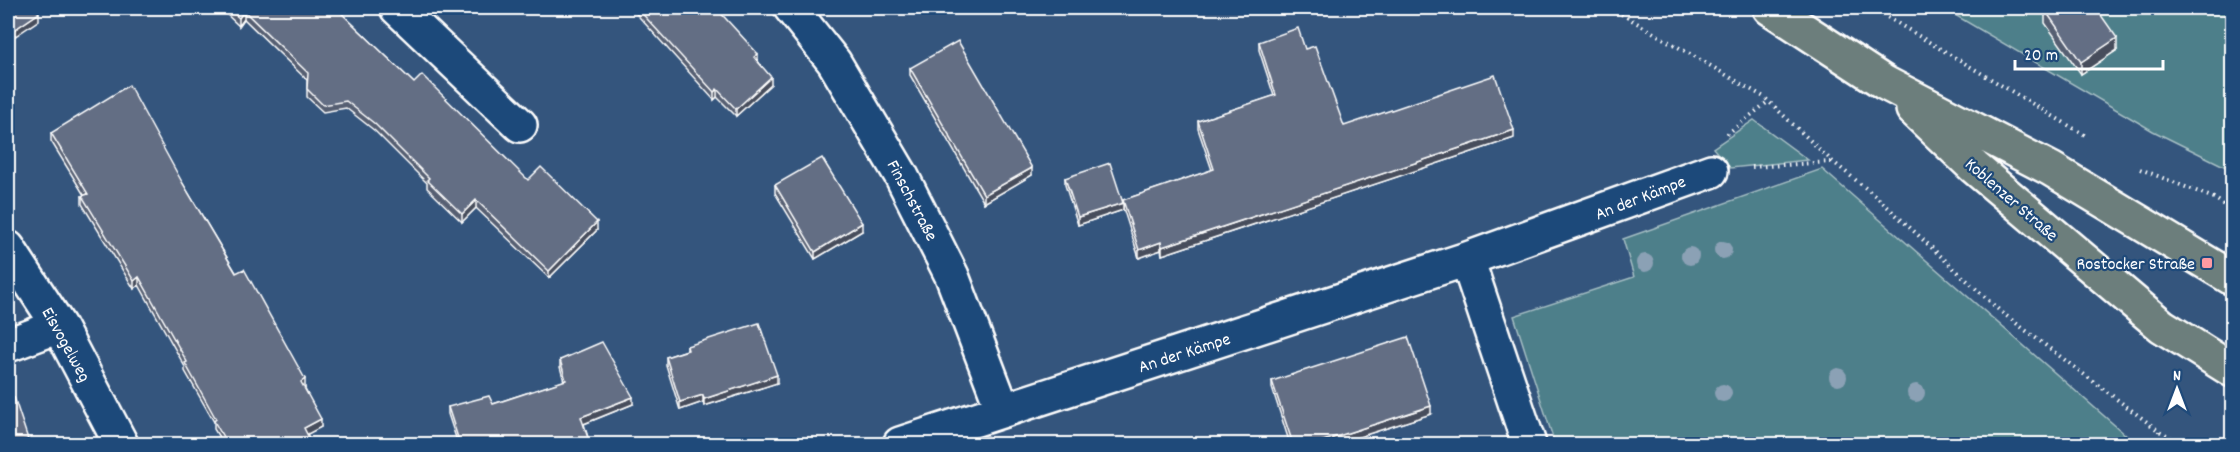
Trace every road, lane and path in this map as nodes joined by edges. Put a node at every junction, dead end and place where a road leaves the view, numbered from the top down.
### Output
1 (397, 8) edge
2 (791, 8) edge
3 (1611, 8) edge
4 (1770, 8) edge
5 (1872, 8) edge
6 (1885, 83) junction
7 (520, 125) dead end
8 (2093, 140) dead end
9 (1832, 162) junction
10 (2132, 165) dead end
11 (1711, 171) joint
12 (2232, 210) edge
13 (8, 248) edge
14 (1467, 259) junction
15 (2232, 278) edge
16 (59, 326) junction
17 (8, 345) edge
18 (2232, 370) edge
19 (1003, 410) junction
20 (2159, 431) junction
21 (121, 444) edge
22 (900, 444) edge
23 (1529, 444) edge
24 (2157, 444) edge
25 (2183, 444) edge

1 - 7 street
2 - 19 street, Finschstraße
3 - 9 path
4 - 6 main road, Koblenzer Straße
5 - 8 path
6 - 15 main road, Koblenzer Straße
6 - 18 main road, Koblenzer Straße
9 - 11 path
9 - 20 path
10 - 12 path
11 - 14 street, An der Kämpe
13 - 16 street, Eisvogelweg
14 - 19 street, An der Kämpe
14 - 23 street
16 - 17 street
16 - 21 street, Eisvogelweg
19 - 22 street, An der Kämpe
20 - 24 path
20 - 25 path

